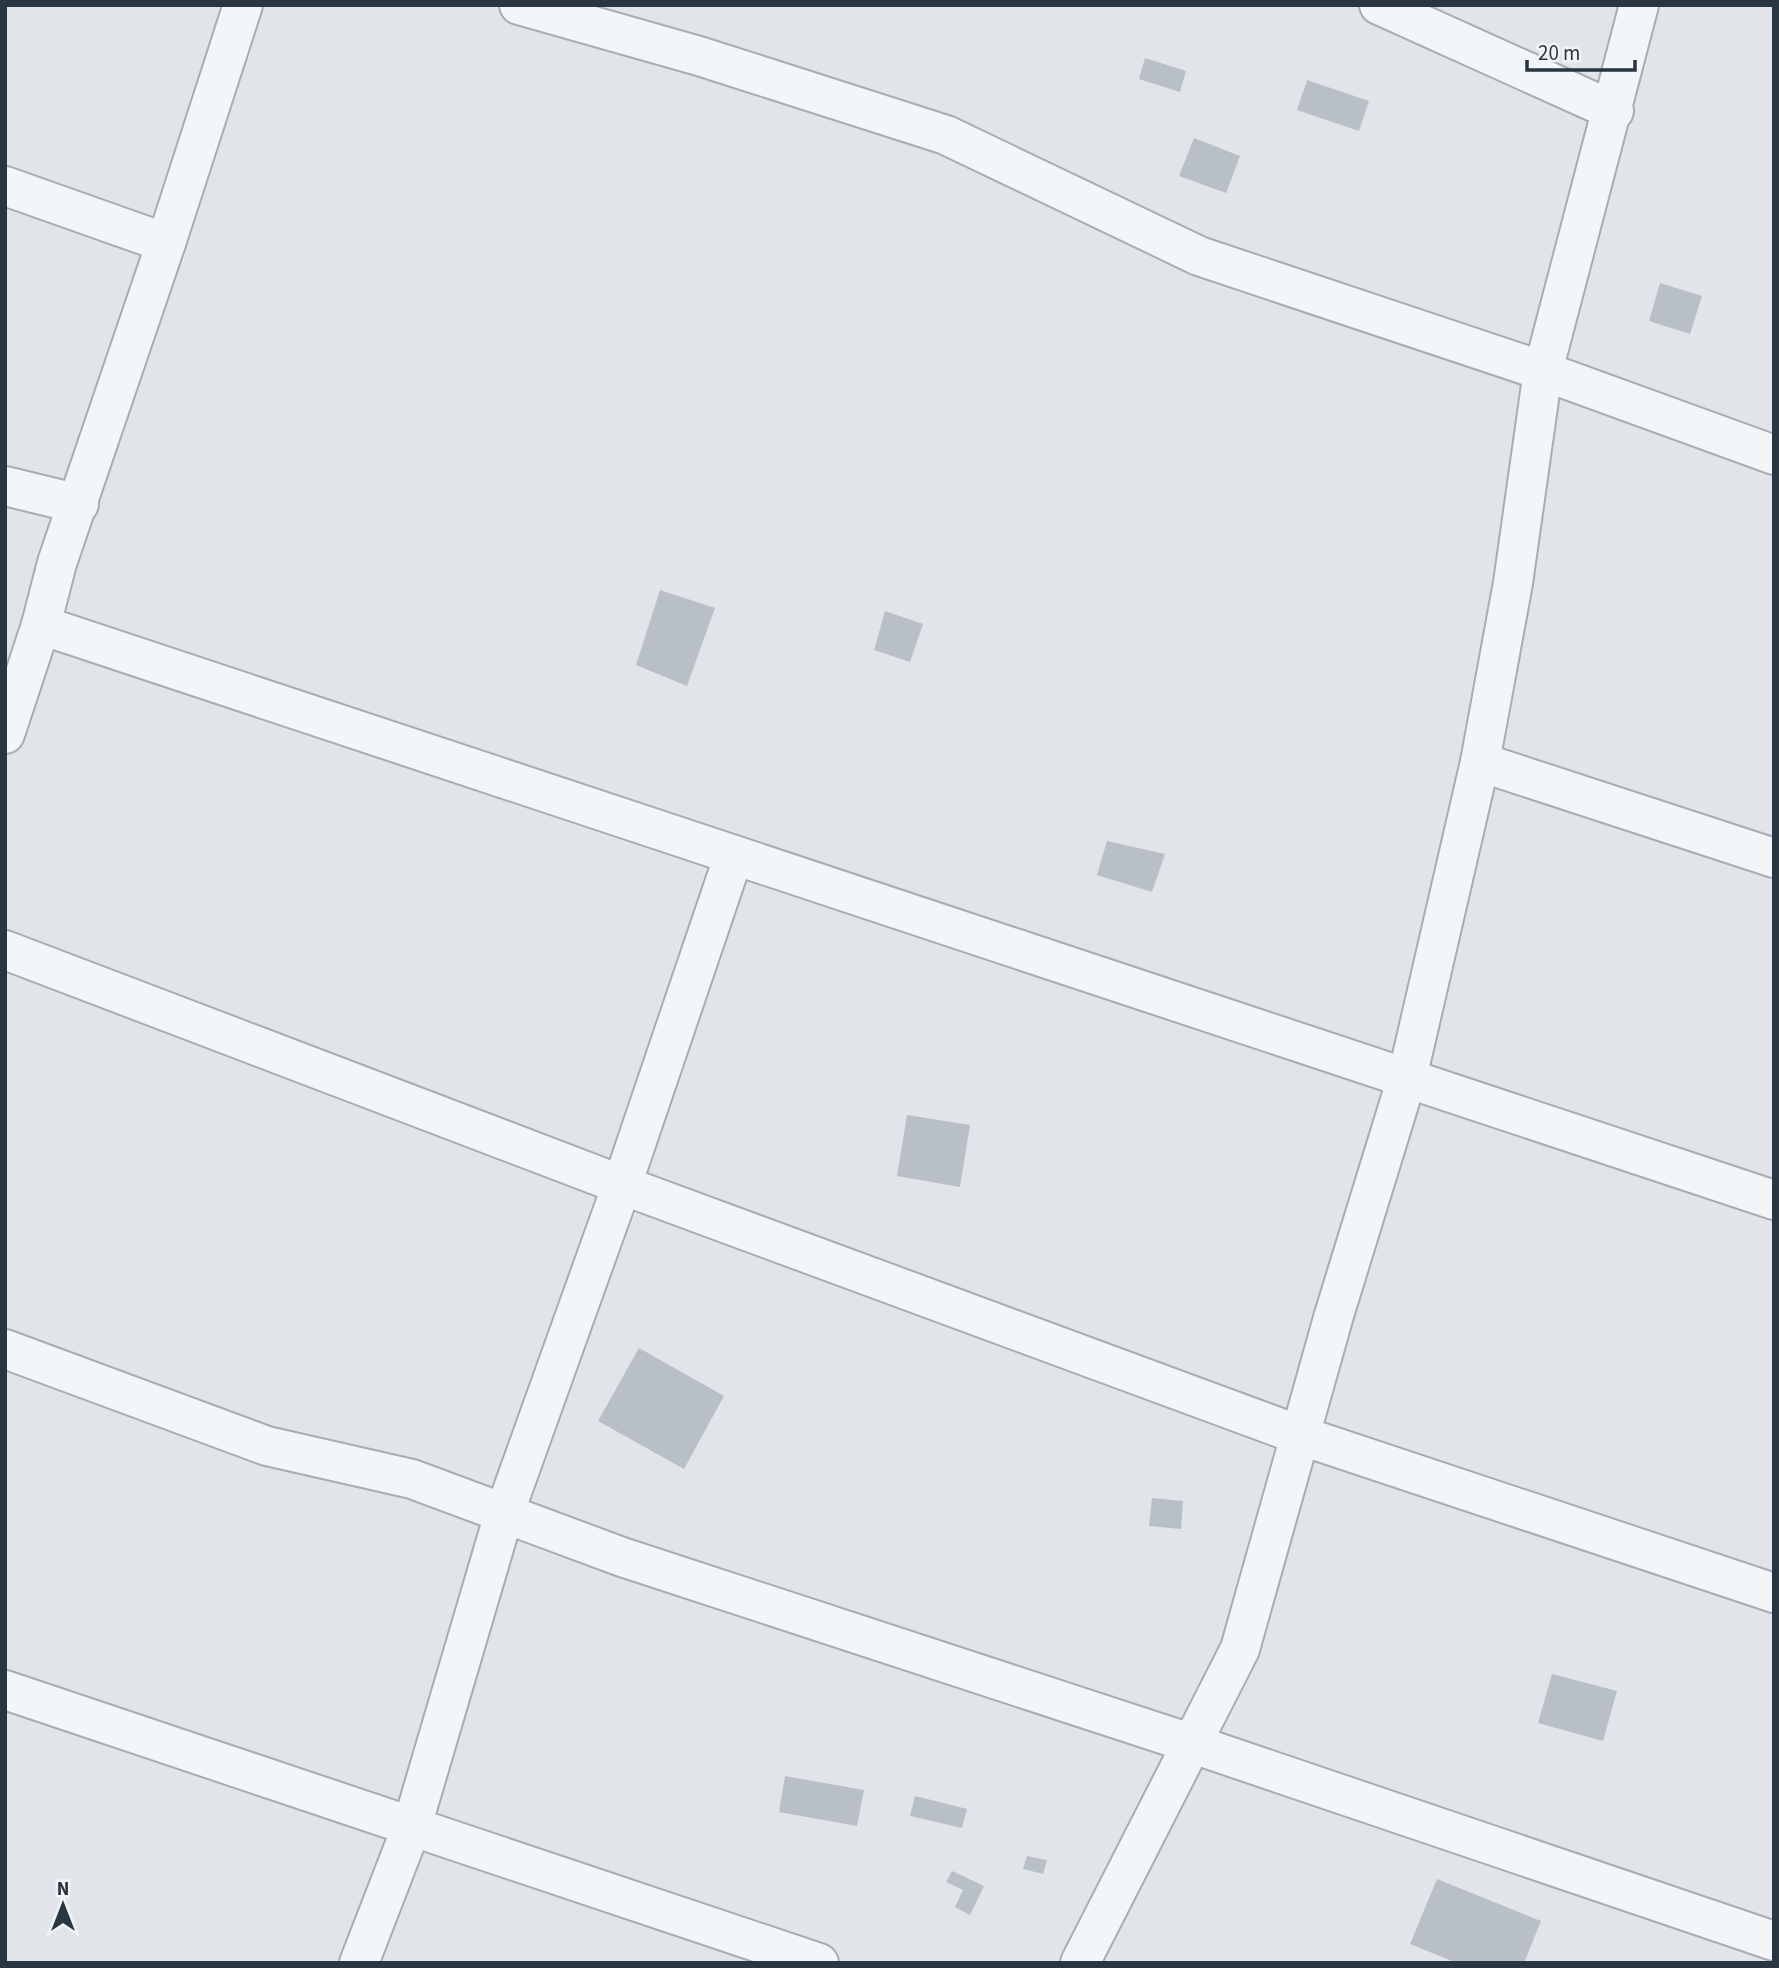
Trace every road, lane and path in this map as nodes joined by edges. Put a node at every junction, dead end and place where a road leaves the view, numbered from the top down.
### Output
1 (243, 5) edge
2 (519, 5) edge
3 (1379, 5) edge
4 (1639, 5) edge
5 (1614, 111) junction
6 (5, 187) edge
7 (166, 243) junction
8 (1544, 371) junction
9 (1774, 454) edge
10 (5, 486) edge
11 (79, 504) junction
12 (41, 625) junction
13 (5, 734) edge
14 (1480, 762) junction
15 (734, 855) junction
16 (1774, 858) edge
17 (5, 950) edge
18 (1407, 1078) junction
19 (622, 1185) junction
20 (1774, 1200) edge
21 (5, 1349) edge
22 (1301, 1436) junction
23 (504, 1514) junction
24 (1774, 1593) edge
25 (5, 1690) edge
26 (1193, 1744) junction
27 (412, 1826) junction
28 (1774, 1941) edge
29 (359, 1963) edge
30 (819, 1963) edge
31 (1080, 1963) edge

1 - 7 street
2 - 8 street
3 - 5 street
4 - 5 street
5 - 8 street
6 - 7 street
7 - 11 street
8 - 9 street
8 - 14 street
10 - 11 street
11 - 12 street
12 - 13 street
12 - 15 street
14 - 16 street
14 - 18 street
15 - 18 street
15 - 19 street
17 - 19 street
18 - 20 street
18 - 22 street
19 - 22 street
19 - 23 street
21 - 23 street
22 - 24 street
22 - 26 street
23 - 26 street
23 - 27 street
25 - 27 street
26 - 28 street
26 - 31 street
27 - 29 street
27 - 30 street

